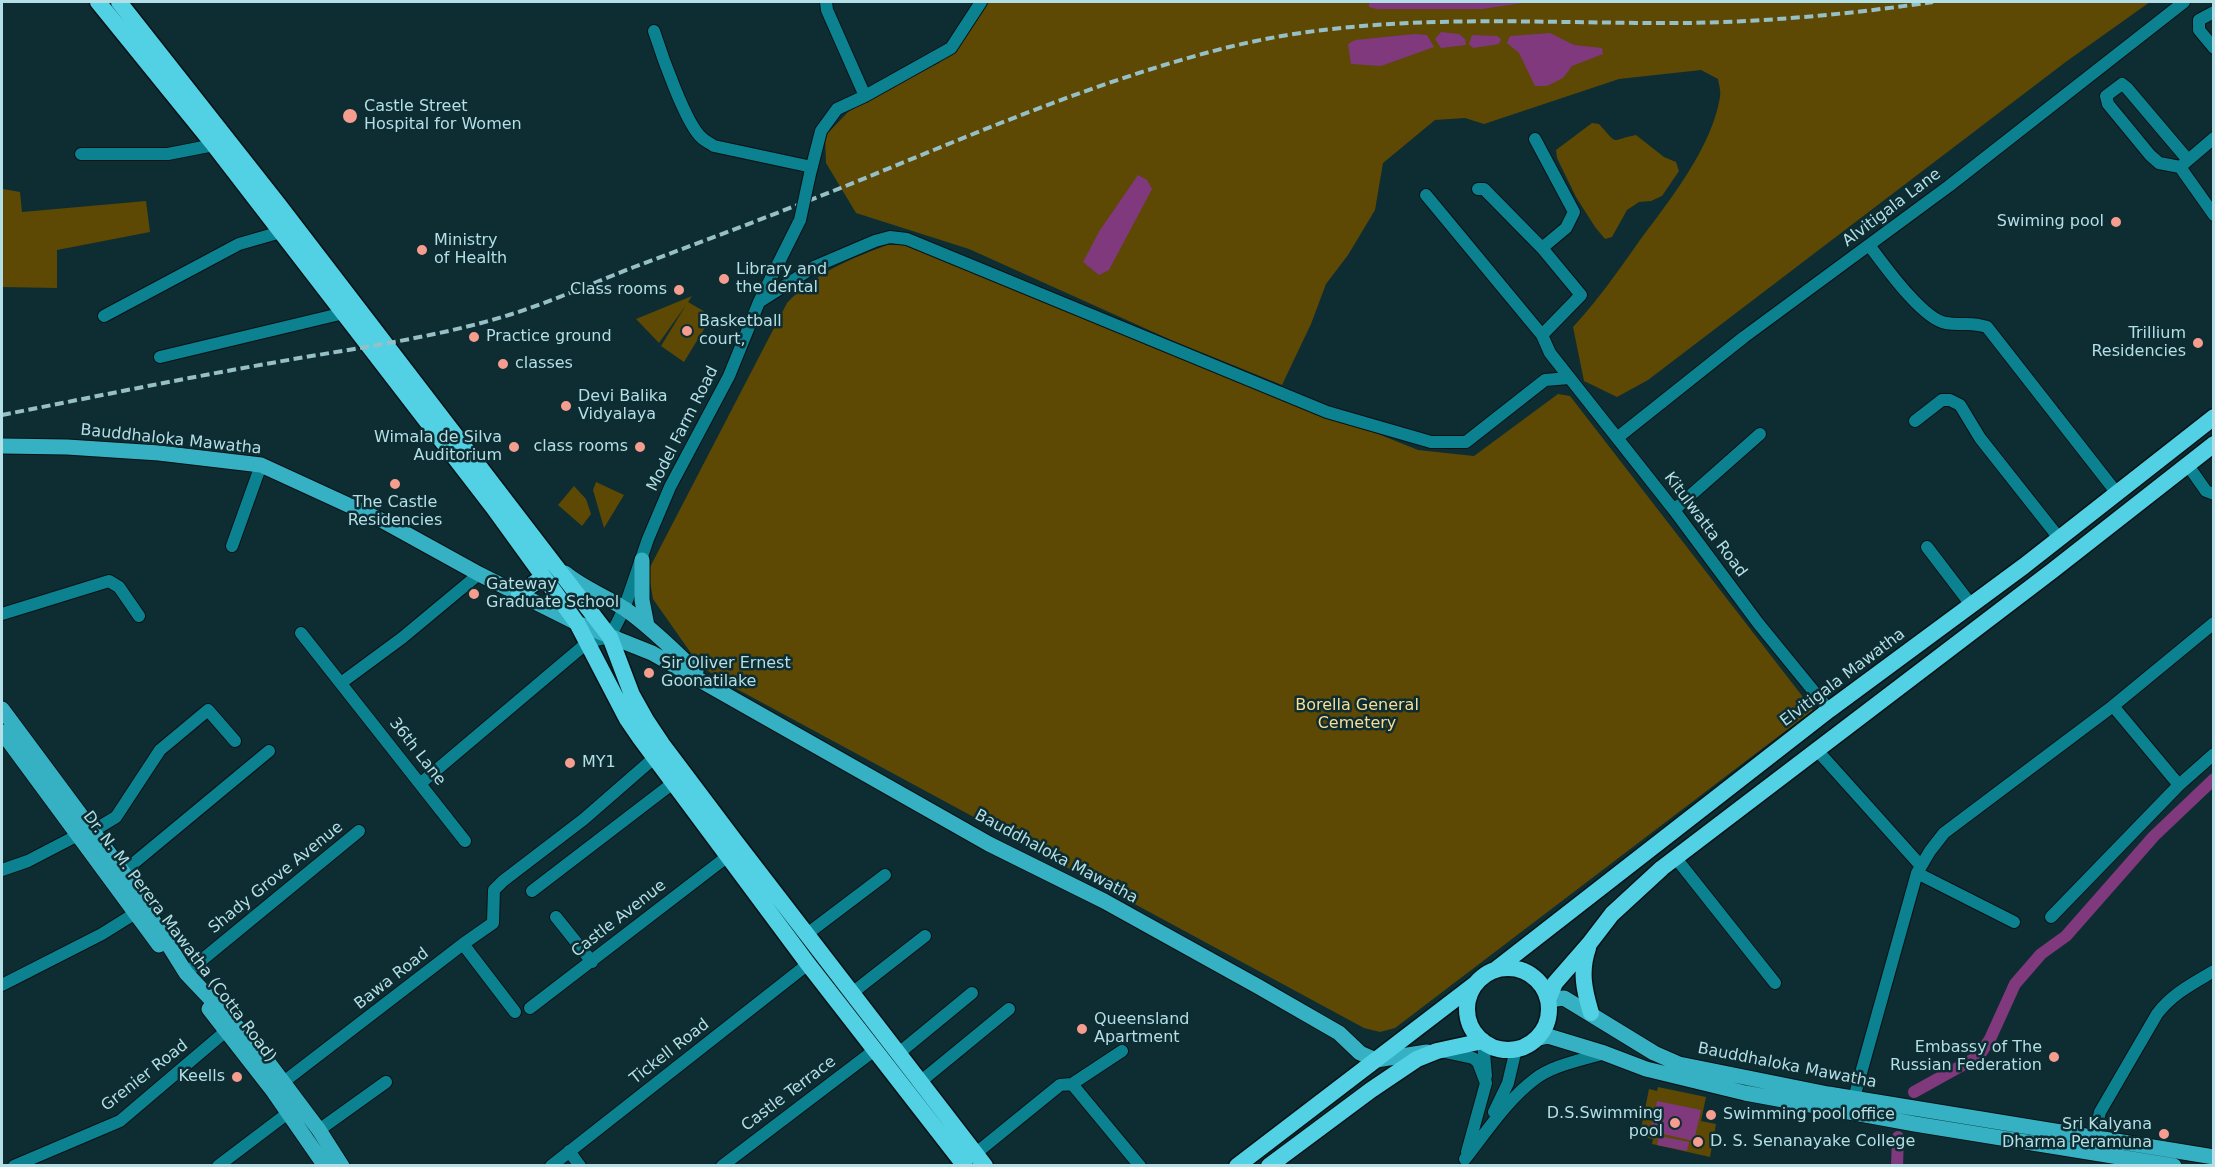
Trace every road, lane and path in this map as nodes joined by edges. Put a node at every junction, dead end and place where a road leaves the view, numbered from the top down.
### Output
1 (99, 2) edge
2 (119, 2) edge
3 (826, 2) edge
4 (981, 2) edge
5 (2184, 2) edge
6 (2214, 12) edge
7 (654, 31) dead end
8 (2214, 48) edge
9 (865, 96) junction
10 (2214, 138) edge
11 (1535, 139) dead end
12 (214, 145) junction
13 (81, 154) dead end
14 (2184, 163) junction
15 (811, 170) junction
16 (1478, 189) dead end
17 (1426, 195) dead end
18 (2214, 215) edge
19 (281, 232) junction
20 (1869, 246) junction
21 (1542, 248) junction
22 (759, 302) junction
23 (344, 313) junction
24 (104, 316) dead end
25 (1542, 335) junction
26 (160, 357) dead end
27 (1569, 378) junction
28 (2214, 417) edge
29 (1915, 421) dead end
30 (2198, 429) junction
31 (1760, 434) dead end
32 (1617, 438) junction
33 (2212, 445) edge
34 (2, 446) edge
35 (2187, 464) junction
36 (261, 465) junction
37 (2116, 492) junction
38 (2214, 494) edge
39 (1674, 510) junction
40 (2059, 538) junction
41 (232, 546) dead end
42 (1927, 547) dead end
43 (642, 560) junction
44 (556, 565) junction
45 (479, 574) junction
46 (543, 577) junction
47 (519, 594) junction
48 (1972, 606) junction
49 (624, 609) junction
50 (2, 614) edge
51 (139, 616) dead end
52 (577, 623) junction
53 (2214, 623) edge
54 (648, 626) junction
55 (301, 633) dead end
56 (610, 637) junction
57 (588, 642) junction
58 (341, 683) junction
59 (716, 689) junction
60 (2113, 706) junction
61 (2, 709) edge
62 (1829, 710) junction
63 (2, 732) edge
64 (235, 741) dead end
65 (1816, 749) junction
66 (269, 751) dead end
67 (2214, 754) edge
68 (654, 758) junction
69 (421, 783) junction
70 (673, 783) junction
71 (2179, 785) junction
72 (360, 831) dead end
73 (84, 833) junction
74 (465, 841) dead end
75 (728, 855) junction
76 (1675, 857) junction
77 (1919, 869) junction
78 (2, 870) edge
79 (123, 872) junction
80 (885, 875) dead end
81 (532, 891) dead end
82 (134, 914) junction
83 (556, 917) dead end
84 (2051, 917) dead end
85 (2014, 922) dead end
86 (807, 934) junction
87 (925, 936) dead end
88 (463, 944) junction
89 (1589, 944) junction
90 (592, 962) junction
91 (808, 964) junction
92 (1495, 970) junction
93 (2214, 971) edge
94 (186, 973) junction
95 (1475, 984) junction
96 (1775, 984) dead end
97 (2, 985) edge
98 (852, 993) junction
99 (972, 993) dead end
100 (1548, 1000) junction
101 (530, 1008) dead end
102 (1009, 1009) dead end
103 (515, 1012) dead end
104 (1591, 1013) junction
105 (226, 1031) junction
106 (1535, 1040) junction
107 (1483, 1041) junction
108 (876, 1048) junction
109 (1516, 1049) junction
110 (1122, 1051) dead end
111 (1437, 1051) junction
112 (899, 1053) junction
113 (1604, 1053) junction
114 (1376, 1060) junction
115 (386, 1082) dead end
116 (920, 1082) junction
117 (1486, 1083) junction
118 (1068, 1084) junction
119 (279, 1086) junction
120 (1854, 1098) junction
121 (288, 1113) junction
122 (319, 1130) junction
123 (2094, 1137) junction
124 (569, 1151) junction
125 (2214, 1156) edge
126 (2096, 1159) edge
127 (975, 1162) edge
128 (1466, 1163) edge
129 (14, 1166) edge
130 (218, 1166) edge
131 (325, 1166) edge
132 (342, 1166) edge
133 (552, 1166) edge
134 (580, 1166) edge
135 (722, 1166) edge
136 (1140, 1166) edge
137 (1237, 1166) edge
138 (1269, 1166) edge
139 (2174, 1166) edge

1 - 12 highway
2 - 44 highway
3 - 9 street
4 - 9 street, Model Farm Road
5 - 20 street, Alvitigala Lane
6 - 8 street
7 - 15 street
9 - 15 street, Model Farm Road
10 - 14 street
11 - 21 street
12 - 13 street
12 - 19 highway
14 - 14 street
14 - 18 street
15 - 22 street, Model Farm Road, bridge
16 - 21 street
17 - 25 street, Kitulwatta Road
19 - 23 highway
19 - 24 street
20 - 32 street, Alvitigala Lane
20 - 37 street
21 - 25 street
22 - 27 street
22 - 43 street, Model Farm Road
23 - 26 street
23 - 46 highway
25 - 27 street, Kitulwatta Road
27 - 32 street, Kitulwatta Road
28 - 30 highway, Elvitigala Mawatha
29 - 40 street
30 - 33 highway
30 - 37 highway, Elvitigala Mawatha
31 - 39 street
32 - 39 street, Kitulwatta Road
33 - 35 highway
34 - 36 main road, Bauddhaloka Mawatha
35 - 38 street
35 - 65 highway
36 - 41 street
36 - 45 main road, Bauddhaloka Mawatha
37 - 40 highway, Elvitigala Mawatha
39 - 62 street, Kitulwatta Road
40 - 48 highway, Elvitigala Mawatha
42 - 48 street
43 - 49 street, Model Farm Road
43 - 54 main road
44 - 49 main road, Bauddhaloka Mawatha
44 - 56 highway
45 - 47 main road, Bauddhaloka Mawatha
45 - 58 street
46 - 47 highway
46 - 52 highway
47 - 52 main road, Bauddhaloka Mawatha
48 - 62 highway, Elvitigala Mawatha
49 - 54 main road, Bauddhaloka Mawatha
49 - 56 street, Model Farm Road
50 - 51 street
52 - 56 main road, Bauddhaloka Mawatha
52 - 57 highway
53 - 60 street
54 - 59 main road, Bauddhaloka Mawatha
55 - 58 street, 36th Lane
56 - 57 street
56 - 59 main road, Bauddhaloka Mawatha
56 - 86 highway
57 - 68 highway
57 - 69 street
58 - 69 street, 36th Lane
59 - 114 main road, Bauddhaloka Mawatha
60 - 71 street
60 - 77 street
61 - 73 main road, Dr. N. M. Perera Mawatha (Cotta Road)
62 - 92 highway, Elvitigala Mawatha
63 - 73 main road, Dr. N. M. Perera Mawatha (Cotta Road)
64 - 73 street
65 - 76 highway
65 - 77 street
66 - 79 street
67 - 71 street
68 - 70 highway
68 - 88 street, Bawa Road
69 - 74 street, 36th Lane
70 - 75 highway
70 - 81 street
71 - 84 street
72 - 94 street, Shady Grove Avenue
73 - 78 street
73 - 79 main road, Dr. N. M. Perera Mawatha (Cotta Road)
73 - 82 main road, Dr. N. M. Perera Mawatha (Cotta Road)
75 - 90 street, Castle Avenue
75 - 91 highway
76 - 89 highway
76 - 96 street
77 - 85 street
77 - 120 street
79 - 94 main road, Dr. N. M. Perera Mawatha (Cotta Road)
80 - 86 street
82 - 97 street
82 - 105 main road, Dr. N. M. Perera Mawatha (Cotta Road)
83 - 90 street
86 - 98 highway
87 - 98 street
88 - 103 street
88 - 119 street, Bawa Road
89 - 100 highway
89 - 104 highway
90 - 101 street, Castle Avenue
91 - 108 highway
91 - 124 street, Tickell Road
92 - 95 highway
92 - 100 highway
93 - 123 street
94 - 119 main road, Dr. N. M. Perera Mawatha (Cotta Road)
95 - 107 highway
95 - 114 highway
98 - 112 highway
99 - 112 street
100 - 104 main road, Bauddhaloka Mawatha
100 - 106 highway
102 - 116 street
104 - 120 main road, Bauddhaloka Mawatha
105 - 119 main road, Dr. N. M. Perera Mawatha (Cotta Road)
105 - 129 street, Grenier Road
106 - 109 highway
106 - 113 main road, Bauddhaloka Mawatha
107 - 109 highway
107 - 111 highway
107 - 117 street
108 - 127 highway
108 - 135 street, Castle Terrace
109 - 128 street
110 - 118 street
111 - 114 main road
111 - 117 street
111 - 138 highway
112 - 116 highway
113 - 126 main road, Bauddhaloka Mawatha
113 - 128 street
114 - 137 highway
115 - 122 street
116 - 127 highway
117 - 128 street
118 - 127 street
118 - 136 street
119 - 121 main road, Dr. N. M. Perera Mawatha (Cotta Road)
119 - 122 main road, Dr. N. M. Perera Mawatha (Cotta Road)
120 - 123 main road, Bauddhaloka Mawatha
121 - 130 street
121 - 131 main road, Dr. N. M. Perera Mawatha (Cotta Road)
122 - 132 main road, Dr. N. M. Perera Mawatha (Cotta Road)
123 - 125 main road, Bauddhaloka Mawatha
124 - 133 street, Tickell Road
124 - 134 street
126 - 139 main road, Bauddhaloka Mawatha

